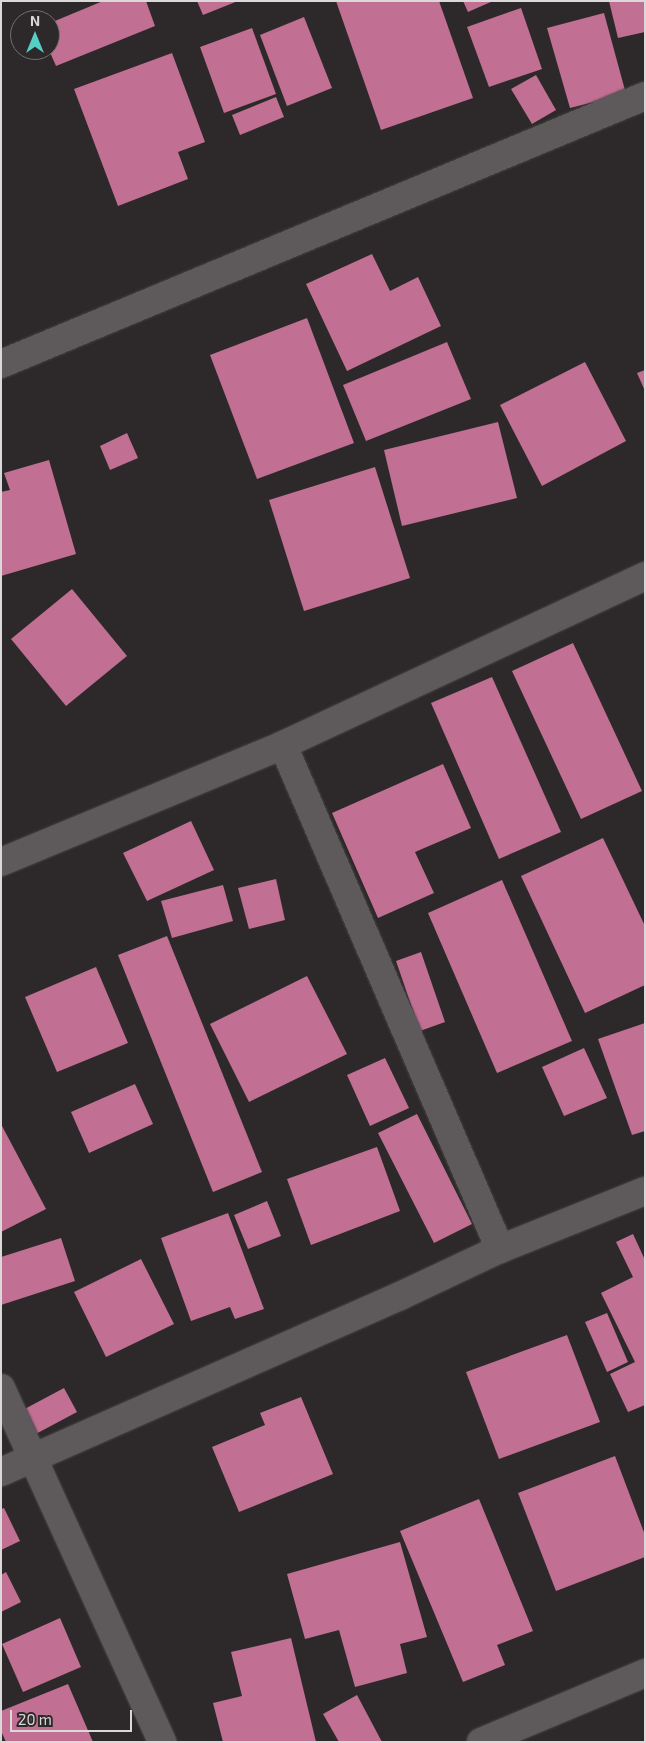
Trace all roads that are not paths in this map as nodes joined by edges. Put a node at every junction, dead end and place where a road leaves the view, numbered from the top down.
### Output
1 (645, 96) edge
2 (1, 364) edge
3 (645, 576) edge
4 (283, 745) junction
5 (1, 862) edge
6 (645, 1191) edge
7 (500, 1249) junction
8 (1, 1388) edge
9 (34, 1458) junction
10 (1, 1472) edge
11 (645, 1673) edge
12 (162, 1742) edge
13 (481, 1742) edge

1 - 2 street
3 - 4 street
4 - 5 street
4 - 7 street
6 - 7 street
7 - 9 street
8 - 9 street
9 - 10 street
9 - 12 street
11 - 13 street

